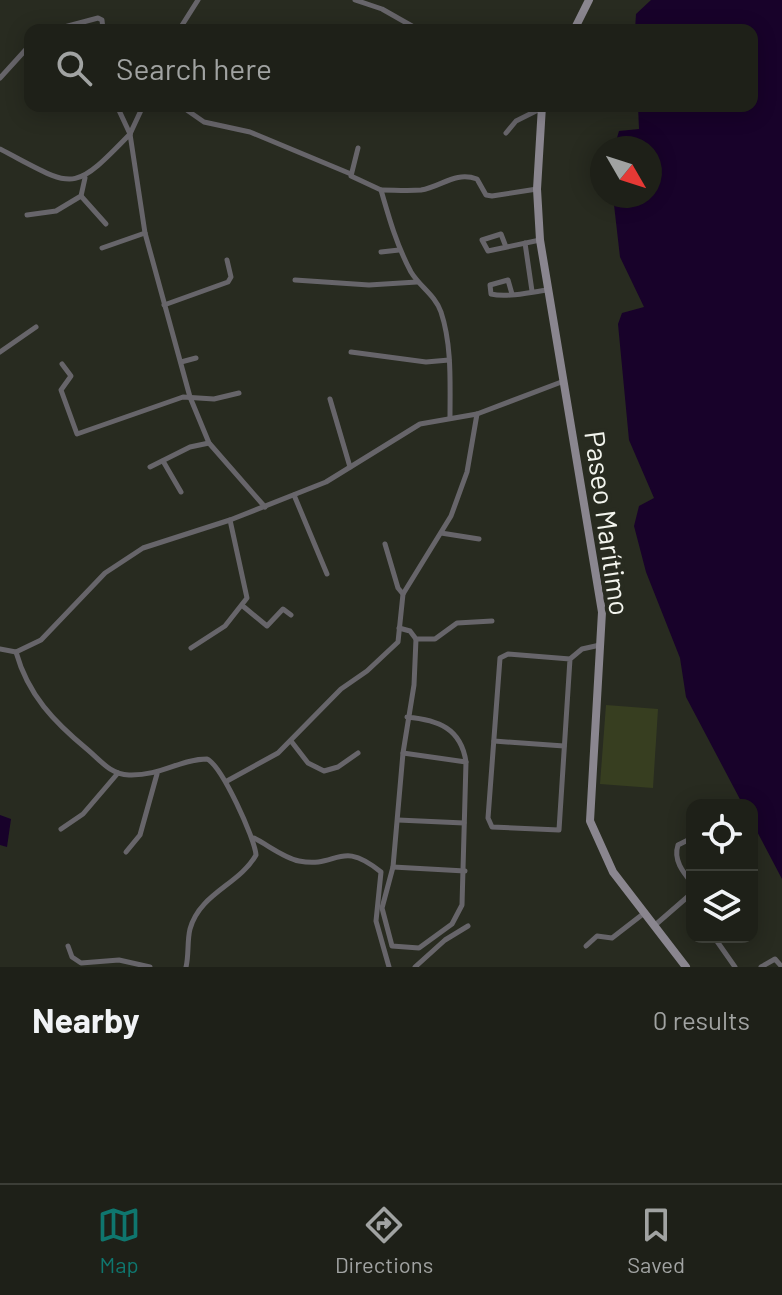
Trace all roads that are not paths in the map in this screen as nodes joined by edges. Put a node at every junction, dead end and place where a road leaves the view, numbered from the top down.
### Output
1 (198, 0) edge
2 (355, 0) edge
3 (589, 0) edge
4 (76, 24) edge
5 (102, 24) edge
6 (184, 24) edge
7 (408, 24) edge
8 (577, 24) edge
9 (24, 52) edge
10 (0, 78) edge
11 (120, 112) edge
12 (140, 112) edge
13 (190, 112) edge
14 (533, 112) edge
15 (542, 112) edge
16 (506, 133) dead end
17 (130, 134) junction
18 (358, 148) dead end
19 (0, 149) edge
20 (351, 174) junction
21 (85, 178) junction
22 (537, 189) junction
23 (381, 190) junction
24 (81, 196) junction
25 (27, 215) dead end
26 (106, 224) dead end
27 (145, 233) junction
28 (540, 240) junction
29 (525, 243) junction
30 (506, 247) junction
31 (102, 248) dead end
32 (400, 250) junction
33 (381, 252) dead end
34 (227, 260) dead end
35 (295, 280) dead end
36 (417, 282) junction
37 (548, 290) junction
38 (532, 291) junction
39 (512, 294) junction
40 (164, 305) junction
41 (36, 327) dead end
42 (0, 352) edge
43 (351, 352) dead end
44 (196, 358) dead end
45 (449, 360) junction
46 (181, 362) junction
47 (62, 364) dead end
48 (564, 381) junction
49 (239, 393) dead end
50 (190, 397) junction
51 (330, 399) dead end
52 (477, 414) junction
53 (450, 418) junction
54 (209, 443) junction
55 (163, 461) junction
56 (150, 467) dead end
57 (350, 468) junction
58 (181, 492) dead end
59 (294, 495) junction
60 (265, 507) junction
61 (230, 520) junction
62 (441, 533) junction
63 (479, 539) dead end
64 (385, 544) dead end
65 (327, 574) dead end
66 (403, 594) junction
67 (244, 607) junction
68 (291, 615) dead end
69 (492, 621) dead end
70 (399, 628) junction
71 (416, 639) junction
72 (601, 645) junction
73 (191, 648) dead end
74 (0, 649) edge
75 (16, 652) junction
76 (570, 659) junction
77 (407, 717) junction
78 (291, 741) junction
79 (494, 741) junction
80 (564, 746) junction
81 (358, 753) dead end
82 (403, 753) junction
83 (466, 762) junction
84 (118, 773) junction
85 (157, 774) junction
86 (227, 781) junction
87 (398, 820) junction
88 (464, 823) junction
89 (61, 829) dead end
90 (253, 838) junction
91 (686, 841) edge
92 (126, 852) dead end
93 (393, 867) junction
94 (465, 871) junction
95 (686, 875) edge
96 (686, 898) edge
97 (643, 914) junction
98 (468, 926) dead end
99 (653, 926) junction
100 (718, 943) edge
101 (68, 946) dead end
102 (586, 946) dead end
103 (683, 963) edge
104 (150, 967) edge
105 (186, 967) edge
106 (389, 967) edge
107 (415, 967) edge
108 (671, 967) edge
109 (735, 967) edge
110 (761, 967) edge
111 (782, 967) edge

1 - 6 street
2 - 7 street
3 - 8 main road
4 - 5 street
9 - 10 street
11 - 17 street
12 - 17 street
13 - 20 street
14 - 16 street
15 - 22 main road, Paseo Marítimo
17 - 21 street
17 - 27 street
18 - 20 street
19 - 21 street
20 - 23 street
21 - 24 street
22 - 23 street
22 - 28 main road, Paseo Marítimo
23 - 32 street
24 - 25 street
24 - 26 street
27 - 31 street
27 - 40 street
28 - 29 street
28 - 37 main road, Paseo Marítimo
29 - 30 street
29 - 38 street
30 - 30 street
32 - 33 street
32 - 36 street
34 - 40 street
35 - 36 street
36 - 45 street
37 - 38 street
37 - 48 main road, Paseo Marítimo
38 - 39 street
39 - 39 street
40 - 46 street
41 - 42 street
43 - 45 street
44 - 46 street
45 - 53 street
46 - 50 street
47 - 50 street
48 - 52 street
48 - 72 main road, Paseo Marítimo
49 - 50 street
50 - 54 street
51 - 57 street
52 - 53 street
52 - 62 street
53 - 57 street
54 - 55 street
54 - 60 street
55 - 56 street
55 - 58 street
57 - 59 street
59 - 60 street
59 - 65 street
60 - 61 street
61 - 67 street
61 - 75 street
62 - 63 street
62 - 66 street
64 - 66 street
66 - 70 street
67 - 68 street
67 - 73 street
69 - 71 street
70 - 71 street
70 - 78 street
71 - 77 street
72 - 76 street
72 - 97 main road, Paseo Marítimo
74 - 75 street
75 - 84 street
76 - 79 street
76 - 80 street
77 - 82 street
77 - 83 street
78 - 81 street
78 - 86 street
79 - 80 street
79 - 80 street
82 - 83 street
82 - 87 street
83 - 88 street
84 - 85 street
84 - 89 street
85 - 86 street
85 - 92 street
86 - 90 street
87 - 88 street
87 - 93 street
88 - 94 street
90 - 105 street
90 - 106 street
91 - 95 street
93 - 94 street
93 - 94 street
96 - 99 street
97 - 99 main road, Paseo Marítimo
97 - 102 street
98 - 107 street
99 - 103 main road, Paseo Marítimo
100 - 109 street
101 - 104 street
103 - 108 street
110 - 111 street

